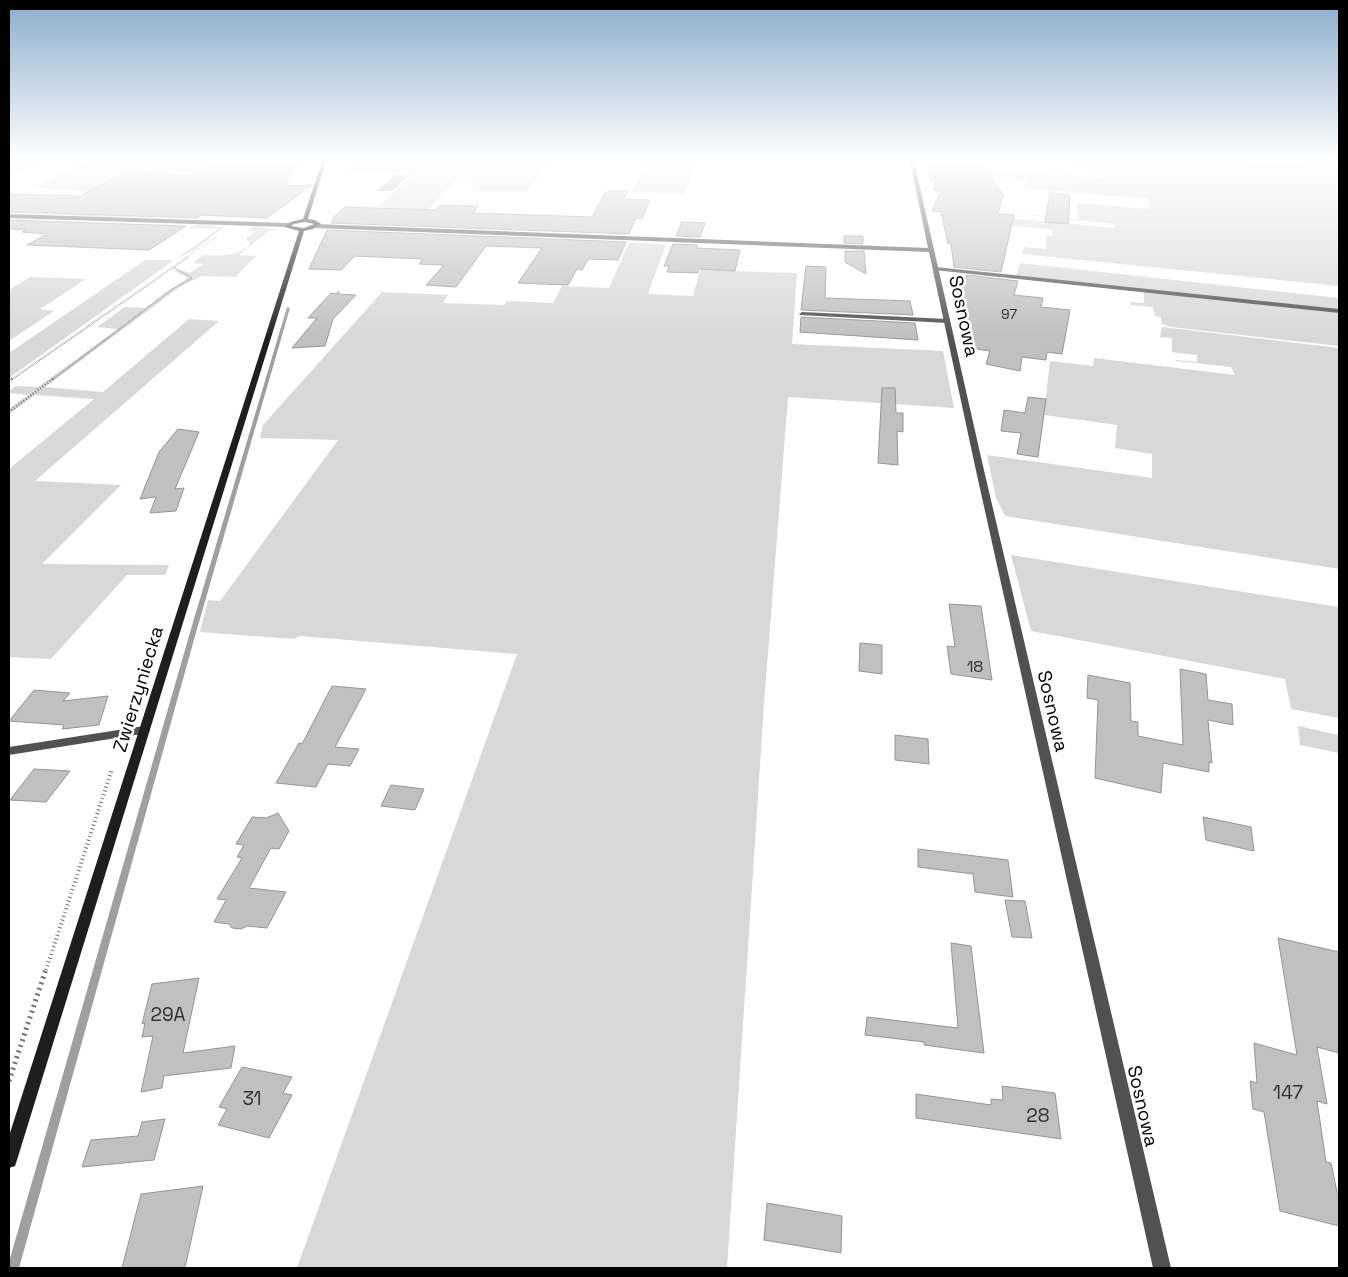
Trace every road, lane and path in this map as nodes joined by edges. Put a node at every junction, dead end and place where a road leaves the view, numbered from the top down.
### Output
1 (151, 221) edge
2 (305, 221) edge
3 (925, 221) edge
4 (288, 225) junction
5 (304, 225) junction
6 (316, 226) junction
7 (222, 233) dead end
8 (931, 250) junction
9 (173, 267) junction
10 (936, 269) junction
11 (1339, 311) edge
12 (802, 314) dead end
13 (947, 320) junction
14 (9, 381) edge
15 (9, 412) edge
16 (144, 730) junction
17 (9, 751) edge
18 (9, 1160) edge
19 (1162, 1268) edge

1 - 4 street
2 - 5 street, Zwierzyniecka
3 - 8 street, Sosnowa
4 - 5 street
4 - 5 street
5 - 6 street
5 - 6 street
5 - 16 street, Zwierzyniecka
6 - 8 street
7 - 9 path
8 - 10 street, Sosnowa
9 - 14 path
9 - 15 path
10 - 11 street
10 - 13 street, Sosnowa
12 - 13 street
13 - 19 street, Sosnowa
16 - 17 street
16 - 18 street, Zwierzyniecka

